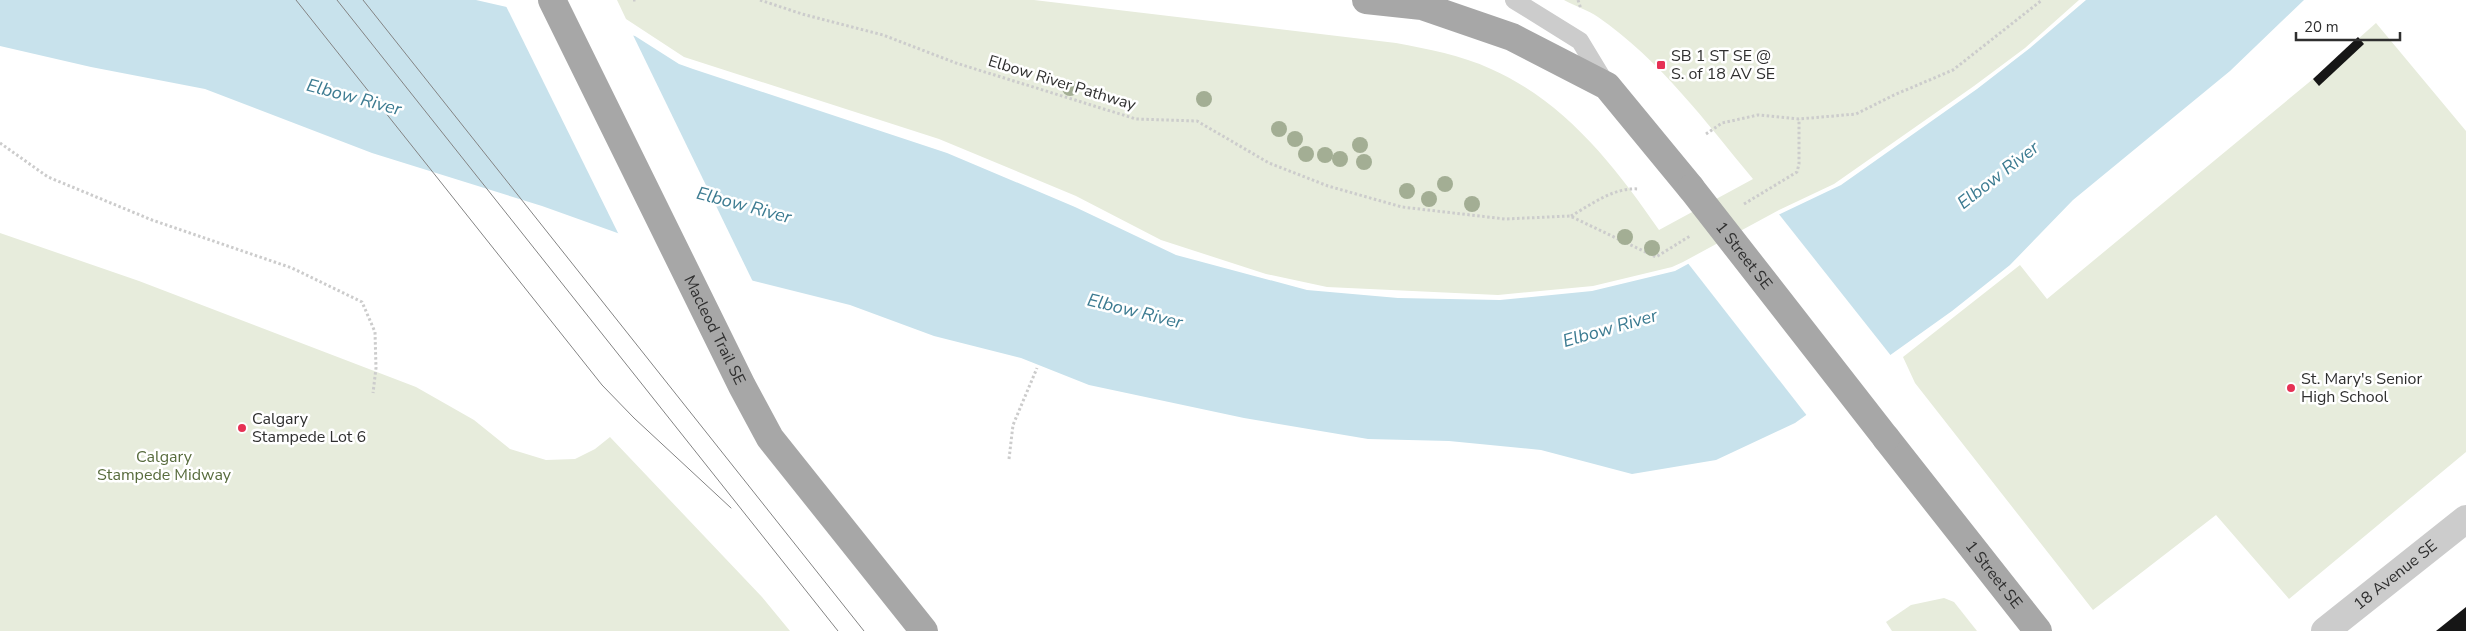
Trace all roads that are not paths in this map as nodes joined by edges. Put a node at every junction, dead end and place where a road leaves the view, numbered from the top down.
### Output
1 (552, 0) edge
2 (1366, 0) edge
3 (1514, 0) edge
4 (1607, 86) junction
5 (2466, 519) edge
6 (924, 631) edge
7 (2038, 631) edge
8 (2325, 631) edge

1 - 6 main road, Macleod Trail SE
2 - 4 main road, 1 Street SE
3 - 4 lane
4 - 7 main road, 1 Street SE, bridge
5 - 8 street, 18 Avenue SE

